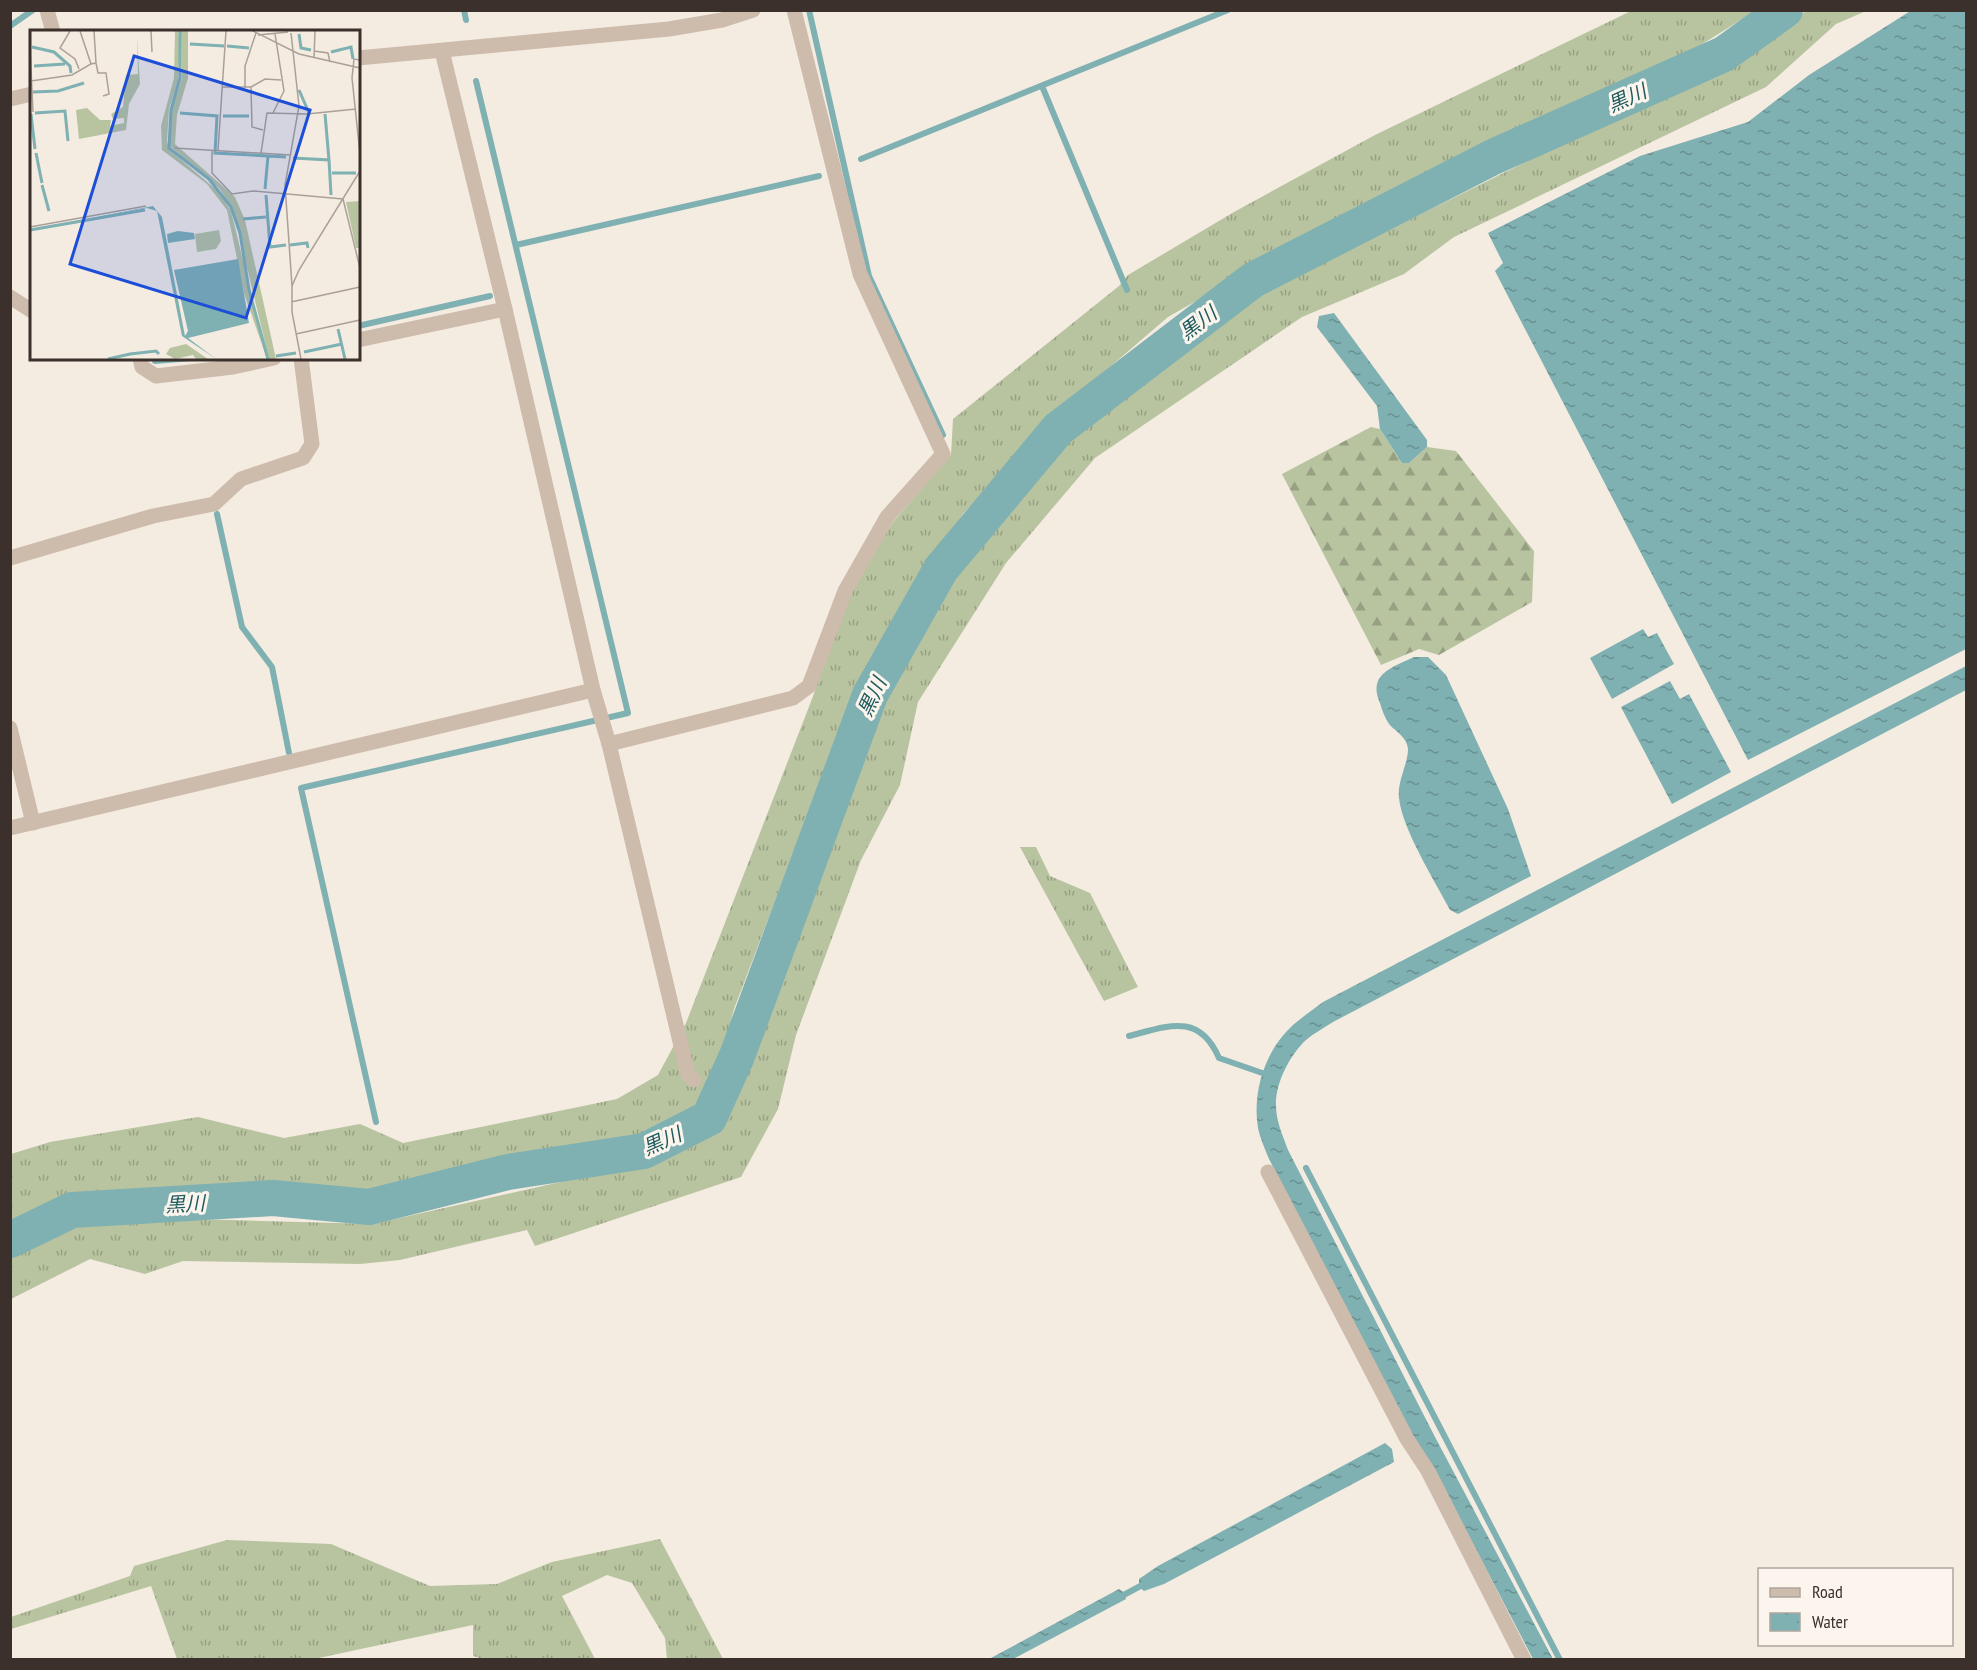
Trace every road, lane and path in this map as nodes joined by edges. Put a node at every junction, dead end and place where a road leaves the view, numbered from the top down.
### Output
1 (47, 10) edge
2 (753, 10) edge
3 (794, 10) edge
4 (52, 30) edge
5 (442, 51) junction
6 (360, 58) edge
7 (30, 94) edge
8 (10, 99) edge
9 (10, 297) edge
10 (505, 309) junction
11 (30, 310) edge
12 (360, 340) edge
13 (140, 360) edge
14 (265, 360) edge
15 (301, 360) edge
16 (10, 558) edge
17 (593, 690) junction
18 (10, 728) edge
19 (609, 744) junction
20 (33, 823) junction
21 (10, 828) edge
22 (694, 1080) dead end
23 (1268, 1172) dead end
24 (1524, 1659) edge

1 - 4 street
2 - 5 street
3 - 19 street
5 - 6 street
5 - 10 street
7 - 8 street
9 - 11 street
10 - 12 street
10 - 17 street
13 - 14 street
15 - 16 street
17 - 19 street
17 - 20 street
18 - 20 street
19 - 22 street
20 - 21 street
23 - 24 street

